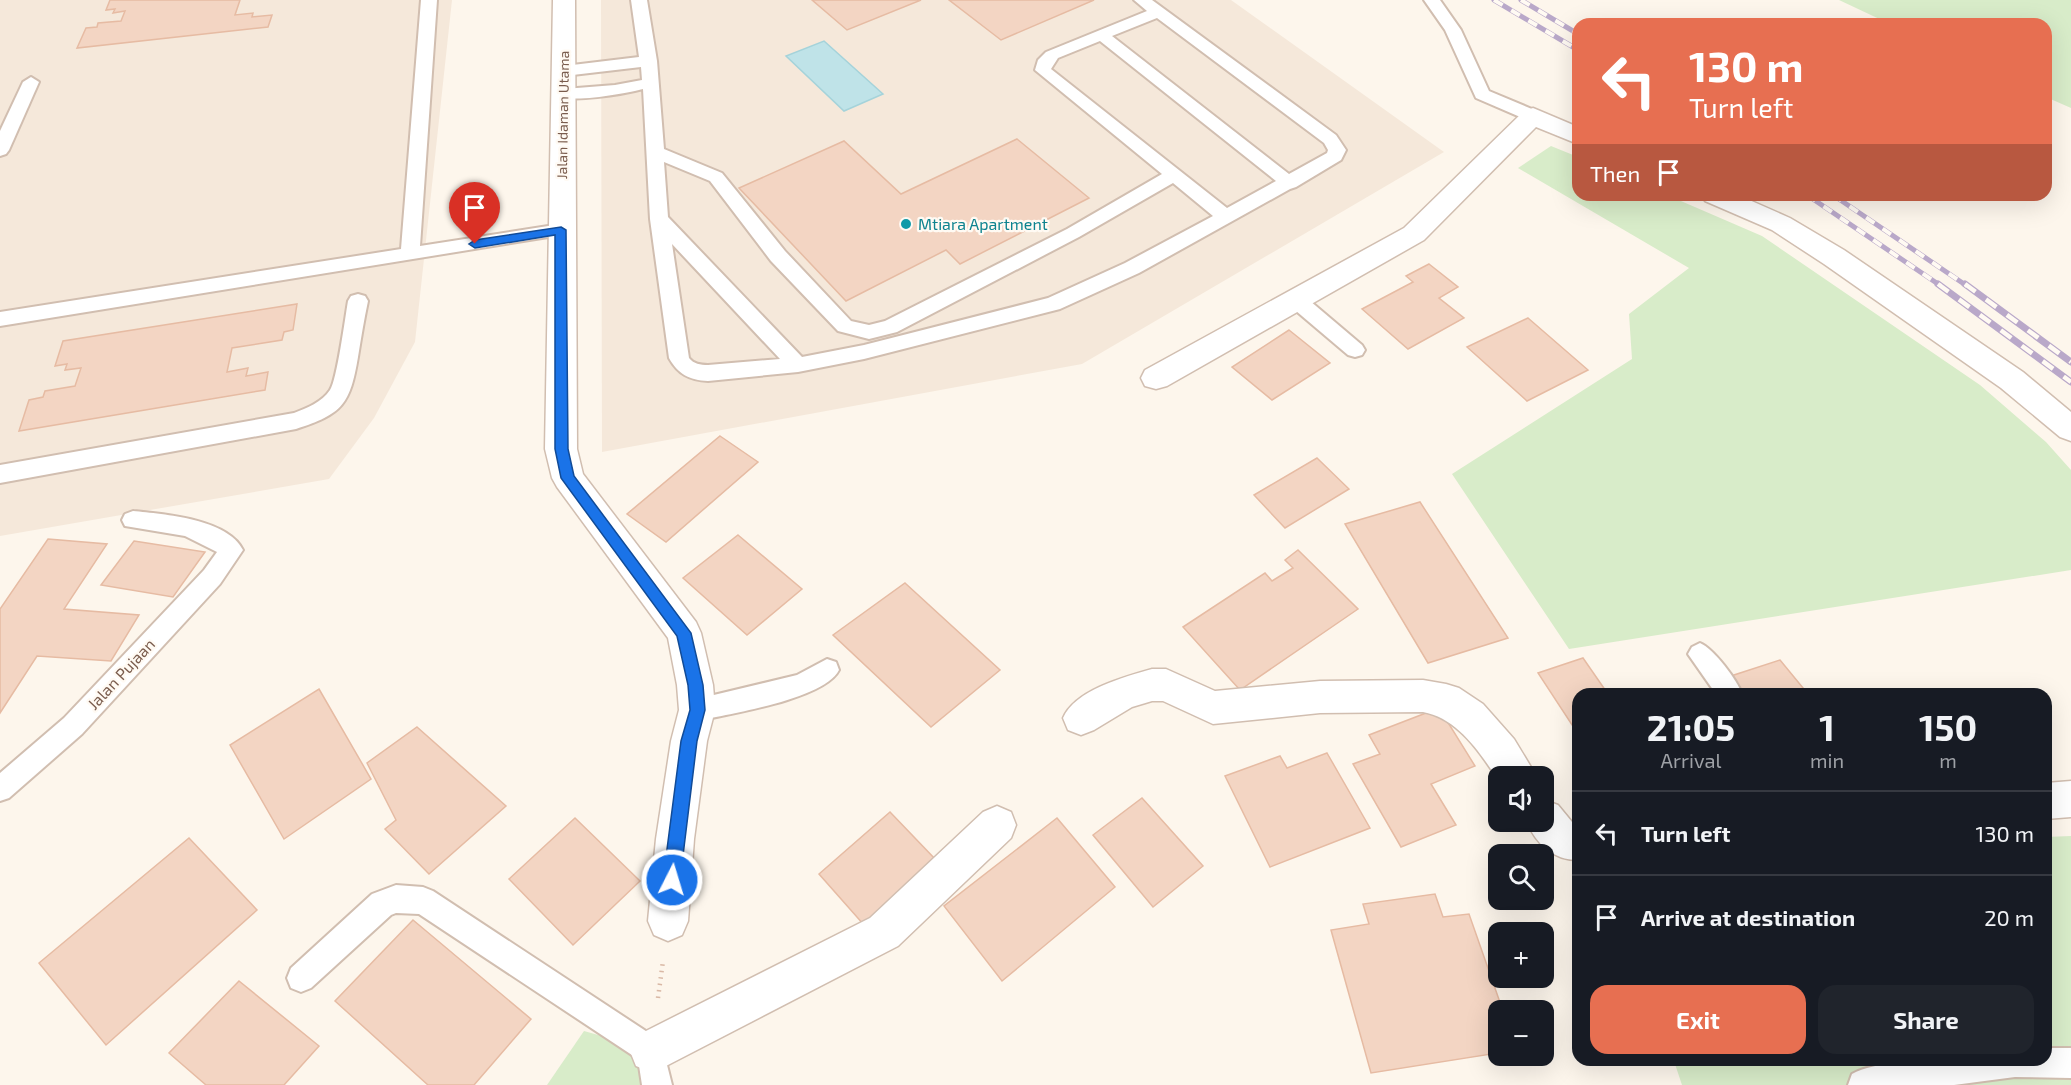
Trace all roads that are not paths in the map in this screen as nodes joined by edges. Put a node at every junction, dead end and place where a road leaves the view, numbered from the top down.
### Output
1 (429, 0) edge
2 (564, 0) edge
3 (639, 0) edge
4 (1142, 0) edge
5 (1432, 0) edge
6 (1158, 12) junction
7 (1100, 34) junction
8 (649, 61) junction
9 (31, 81) dead end
10 (564, 83) junction
11 (651, 83) junction
12 (1533, 116) junction
13 (1572, 133) edge
14 (0, 150) edge
15 (655, 152) junction
16 (1175, 174) junction
17 (1290, 183) junction
18 (1728, 201) edge
19 (1225, 216) junction
20 (659, 219) junction
21 (561, 230) junction
22 (410, 254) junction
23 (1296, 300) junction
24 (358, 301) dead end
25 (0, 318) edge
26 (866, 342) junction
27 (1355, 350) dead end
28 (798, 365) junction
29 (1156, 378) dead end
30 (2071, 429) edge
31 (0, 474) edge
32 (133, 520) dead end
33 (1700, 654) dead end
34 (827, 670) dead end
35 (1726, 688) edge
36 (697, 710) junction
37 (1081, 718) dead end
38 (1511, 766) edge
39 (0, 789) edge
40 (2071, 799) edge
41 (2052, 801) edge
42 (997, 825) dead end
43 (1554, 832) edge
44 (1572, 842) edge
45 (668, 921) road end
46 (301, 978) dead end
47 (2052, 1063) edge
48 (2071, 1063) edge
49 (1986, 1066) edge
50 (654, 1068) edge
51 (1863, 1085) edge

1 - 22 lane
2 - 10 street, Jalan Idaman Utama
3 - 8 lane
4 - 6 lane
5 - 12 lane
6 - 7 lane
6 - 17 lane
7 - 16 lane
7 - 17 lane
8 - 10 lane
8 - 11 lane
9 - 14 lane
10 - 11 lane
10 - 21 street, Jalan Idaman Utama
11 - 15 lane
12 - 13 street
12 - 23 street
15 - 20 lane
15 - 26 lane
16 - 19 lane
16 - 26 lane
17 - 19 lane
18 - 30 street
19 - 26 lane
20 - 28 lane
20 - 28 lane
21 - 22 lane
21 - 36 street, Jalan Idaman Utama
22 - 25 lane
23 - 27 lane
23 - 29 street
24 - 31 lane
26 - 28 lane
32 - 39 lane, Jalan Pujaan
33 - 35 lane
34 - 36 lane
36 - 45 street
37 - 38 street
40 - 41 street
42 - 50 street
43 - 44 street
46 - 50 lane
47 - 48 lane
49 - 51 lane

